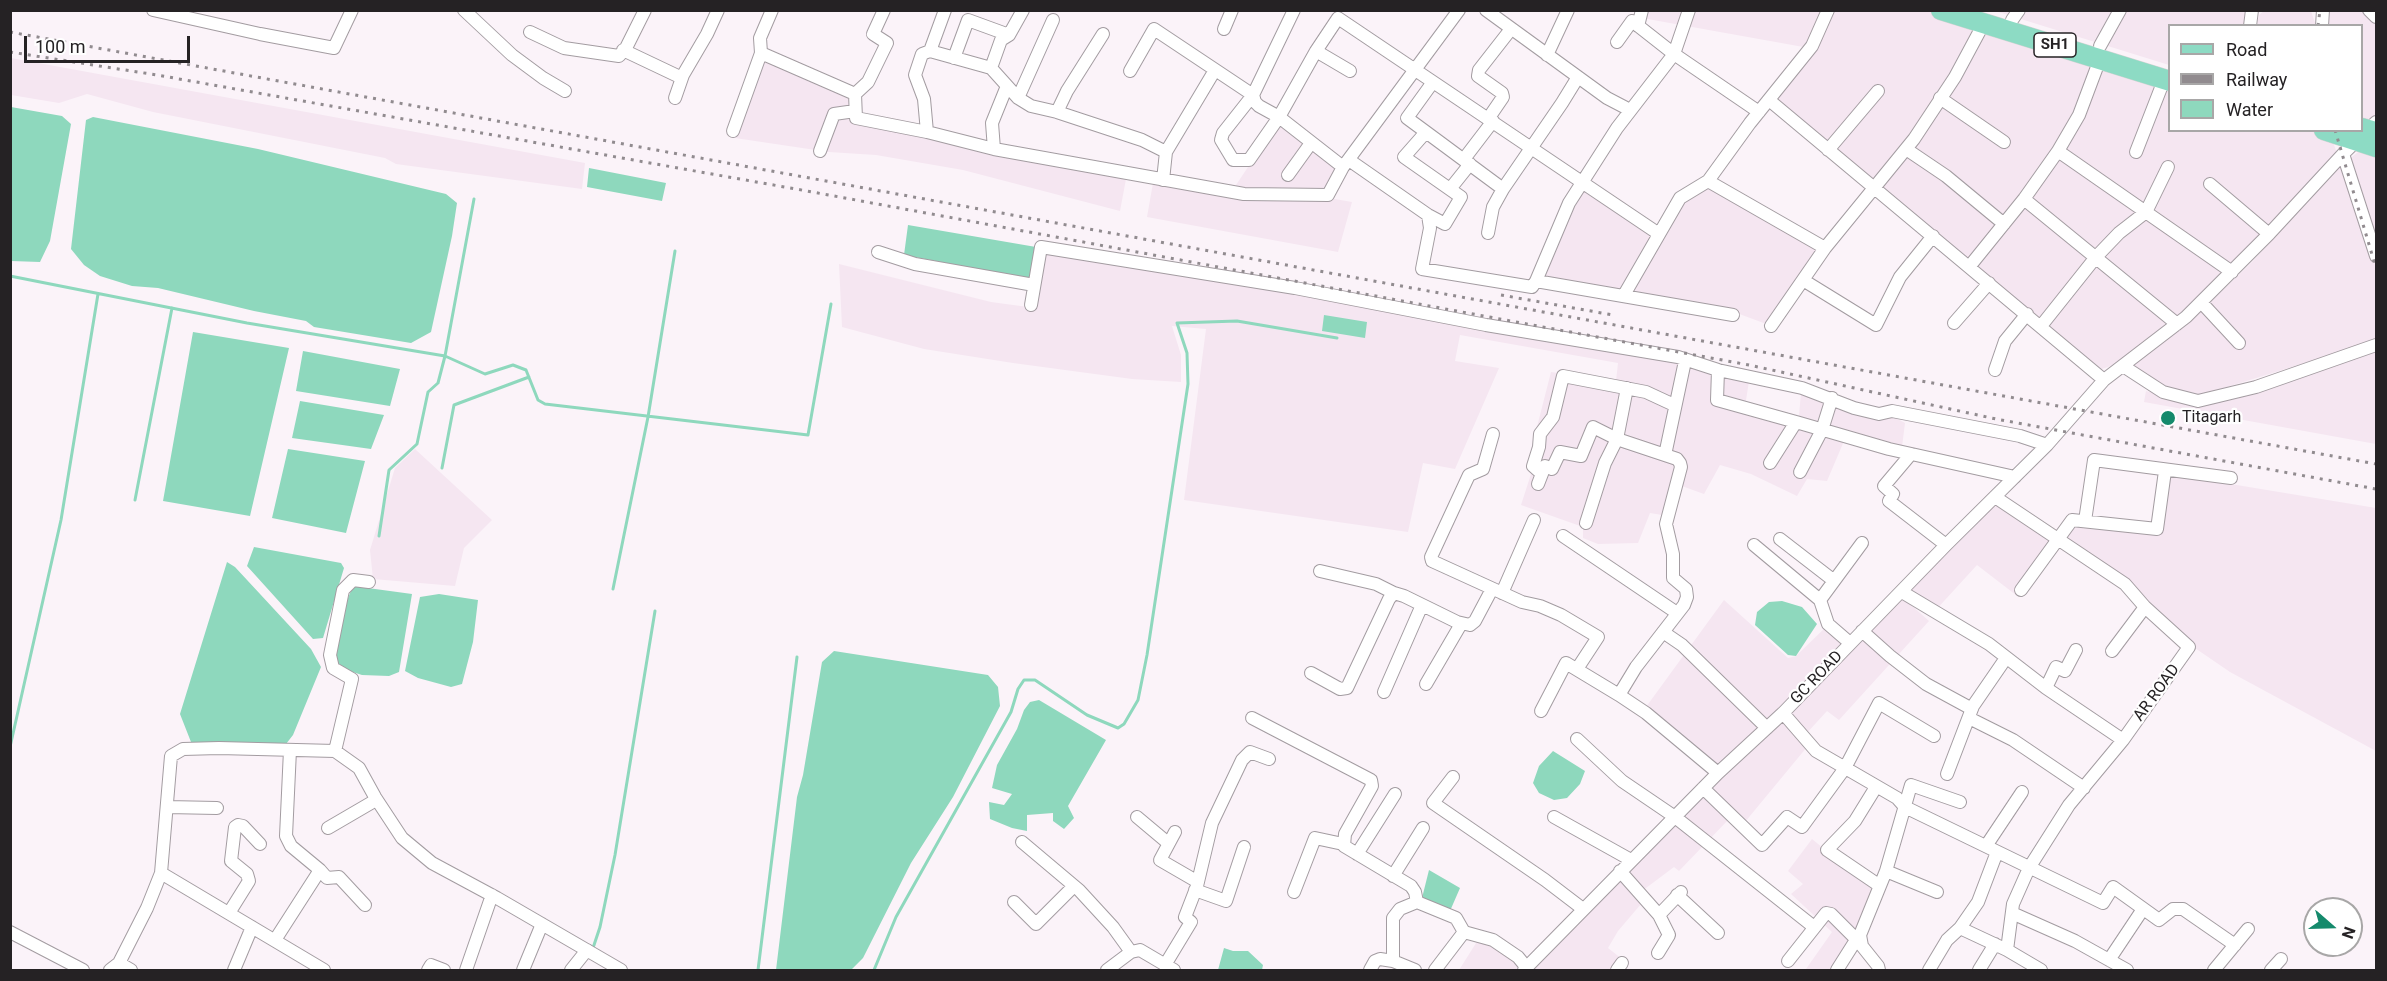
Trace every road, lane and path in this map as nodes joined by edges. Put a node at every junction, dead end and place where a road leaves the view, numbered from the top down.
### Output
1 (153, 10) edge
2 (352, 10) edge
3 (464, 10) edge
4 (645, 10) edge
5 (718, 10) edge
6 (772, 10) edge
7 (884, 10) edge
8 (945, 10) edge
9 (1023, 10) edge
10 (1232, 10) edge
11 (1294, 10) edge
12 (1459, 10) edge
13 (1486, 10) edge
14 (1568, 10) edge
15 (1642, 10) edge
16 (1689, 10) edge
17 (1828, 10) edge
18 (1941, 10) edge
19 (2120, 10) edge
20 (2369, 10) edge
21 (1340, 14) edge
22 (2016, 15) edge
23 (1983, 17) edge
24 (2376, 17) edge
25 (1053, 20) dead end
26 (1638, 26) junction
27 (1224, 29) dead end
28 (1511, 29) junction
29 (530, 32) dead end
30 (1103, 34) dead end
31 (1009, 35) junction
32 (1617, 42) dead end
33 (623, 50) junction
34 (930, 51) junction
35 (1316, 51) junction
36 (2100, 52) junction
37 (761, 53) junction
38 (1674, 54) junction
39 (1547, 55) junction
40 (954, 58) junction
41 (991, 68) junction
42 (1215, 70) junction
43 (1350, 70) dead end
44 (1415, 70) junction
45 (1130, 71) dead end
46 (2168, 76) edge
47 (1578, 77) junction
48 (682, 78) junction
49 (1433, 82) junction
50 (1007, 86) junction
51 (565, 91) dead end
52 (1878, 91) dead end
53 (855, 94) junction
54 (1253, 95) junction
55 (675, 98) dead end
56 (1018, 98) junction
57 (1769, 99) junction
58 (1940, 99) junction
59 (1630, 110) junction
60 (855, 111) junction
61 (1058, 112) junction
62 (1759, 112) junction
63 (1279, 117) junction
64 (1490, 120) junction
65 (733, 131) dead end
66 (927, 132) junction
67 (1426, 132) junction
68 (2338, 132) edge
69 (2365, 136) edge
70 (2004, 142) dead end
71 (1311, 143) junction
72 (1532, 148) junction
73 (994, 149) junction
74 (1906, 149) junction
75 (1828, 150) junction
76 (820, 151) dead end
77 (2058, 151) junction
78 (1166, 152) junction
79 (2136, 152) dead end
80 (1467, 162) junction
81 (1346, 163) junction
82 (2168, 167) dead end
83 (1288, 175) dead end
84 (1163, 180) junction
85 (1708, 181) junction
86 (1582, 182) junction
87 (2210, 184) dead end
88 (1876, 187) junction
89 (1449, 189) junction
90 (1503, 189) junction
91 (2024, 198) junction
92 (2146, 212) junction
93 (1428, 215) junction
94 (2004, 224) junction
95 (1488, 233) dead end
96 (1659, 234) junction
97 (2269, 234) junction
98 (1933, 237) junction
99 (1825, 248) junction
100 (878, 252) dead end
101 (2376, 256) edge
102 (2096, 257) junction
103 (1970, 267) junction
104 (2232, 272) junction
105 (1803, 280) junction
106 (1536, 281) junction
107 (1989, 283) junction
108 (1034, 285) junction
109 (1624, 295) junction
110 (2201, 302) junction
111 (1031, 305) dead end
112 (2027, 314) junction
113 (1733, 315) dead end
114 (1954, 323) dead end
115 (2177, 324) junction
116 (1771, 326) dead end
117 (2041, 326) junction
118 (2239, 344) dead end
119 (2376, 345) edge
120 (1685, 360) junction
121 (2123, 366) junction
122 (1719, 370) junction
123 (1995, 370) dead end
124 (2104, 380) junction
125 (1627, 388) junction
126 (1832, 399) junction
127 (1674, 405) junction
128 (1796, 422) junction
129 (1822, 430) junction
130 (1493, 434) dead end
131 (1617, 439) junction
132 (2047, 445) junction
133 (1911, 454) junction
134 (1665, 455) junction
135 (1770, 463) dead end
136 (2165, 471) junction
137 (1800, 472) dead end
138 (2015, 477) junction
139 (2231, 478) dead end
140 (1995, 497) junction
141 (1534, 520) dead end
142 (2085, 521) junction
143 (1586, 523) dead end
144 (1563, 536) dead end
145 (1780, 539) dead end
146 (2057, 539) junction
147 (1862, 543) dead end
148 (1754, 544) dead end
149 (1946, 545) junction
150 (1320, 571) dead end
151 (1833, 580) junction
152 (369, 582) dead end
153 (2021, 590) dead end
154 (1497, 591) junction
155 (1902, 592) junction
156 (1394, 593) junction
157 (1820, 600) junction
158 (1422, 605) junction
159 (2145, 607) junction
160 (1677, 613) junction
161 (1461, 624) junction
162 (1862, 631) junction
163 (1663, 632) junction
164 (1850, 643) junction
165 (2076, 650) dead end
166 (2112, 651) dead end
167 (2006, 658) junction
168 (1577, 669) junction
169 (1311, 673) dead end
170 (1425, 684) dead end
171 (2046, 688) junction
172 (1384, 692) dead end
173 (1619, 694) junction
174 (1541, 711) dead end
175 (1783, 713) junction
176 (1970, 714) junction
177 (1252, 718) dead end
178 (1767, 728) junction
179 (1934, 736) dead end
180 (1577, 739) dead end
181 (2123, 740) junction
182 (290, 750) junction
183 (335, 751) junction
184 (1269, 759) dead end
185 (1845, 768) junction
186 (1718, 773) junction
187 (1947, 774) dead end
188 (1453, 777) dead end
189 (1876, 787) junction
190 (1703, 788) junction
191 (2084, 788) junction
192 (2022, 792) dead end
193 (1395, 794) dead end
194 (376, 800) junction
195 (1960, 802) dead end
196 (167, 807) junction
197 (1905, 807) junction
198 (217, 808) dead end
199 (1137, 817) dead end
200 (1554, 817) dead end
201 (1675, 817) junction
202 (328, 828) dead end
203 (1423, 828) dead end
204 (1174, 832) dead end
205 (1022, 842) dead end
206 (1168, 843) junction
207 (260, 844) dead end
208 (1343, 844) junction
209 (1244, 847) dead end
210 (1992, 849) junction
211 (1357, 854) junction
212 (1631, 860) junction
213 (2029, 868) junction
214 (320, 870) junction
215 (1886, 871) junction
216 (1620, 872) junction
217 (161, 873) junction
218 (1393, 876) junction
219 (1074, 886) junction
220 (1197, 886) junction
221 (1880, 886) junction
222 (1294, 892) dead end
223 (1937, 892) dead end
224 (492, 895) junction
225 (1014, 902) dead end
226 (1417, 902) junction
227 (365, 905) dead end
228 (1582, 909) junction
229 (2143, 909) junction
230 (229, 913) junction
231 (2012, 913) junction
232 (1659, 915) junction
233 (542, 924) junction
234 (252, 927) junction
235 (1814, 927) junction
236 (1960, 928) junction
237 (2248, 929) dead end
238 (10, 932) edge
239 (1464, 932) junction
240 (1718, 933) dead end
241 (275, 940) junction
242 (1859, 943) junction
243 (1995, 944) junction
244 (2235, 945) junction
245 (587, 950) junction
246 (2007, 950) junction
247 (1131, 952) junction
248 (1658, 953) dead end
249 (2281, 959) dead end
250 (2109, 960) junction
251 (1393, 961) junction
252 (1788, 961) dead end
253 (115, 967) edge
254 (1170, 968) edge
255 (1525, 969) edge
256 (83, 970) edge
257 (131, 970) edge
258 (234, 970) edge
259 (324, 970) edge
260 (428, 970) edge
261 (444, 970) edge
262 (466, 970) edge
263 (523, 970) edge
264 (572, 970) edge
265 (621, 970) edge
266 (1107, 970) edge
267 (1370, 970) edge
268 (1415, 970) edge
269 (1436, 970) edge
270 (1837, 970) edge
271 (1879, 970) edge
272 (1929, 970) edge
273 (1979, 970) edge
274 (2041, 970) edge
275 (2127, 970) edge
276 (2214, 970) edge
277 (2271, 970) edge

1 - 2 street
3 - 51 street
4 - 33 street
5 - 48 street
6 - 37 street
7 - 53 street
8 - 34 street
9 - 31 street
10 - 27 street
11 - 54 street
12 - 44 street
13 - 28 street
14 - 39 street
15 - 26 street
16 - 38 street
17 - 57 street
18 - 23 main road, SH1
19 - 36 street
20 - 24 street
21 - 35 street
21 - 44 street
22 - 23 main road, SH1
22 - 36 main road, SH1
23 - 36 main road, SH1
23 - 58 street
25 - 56 street
26 - 32 street
26 - 38 street
28 - 39 street
28 - 64 street
29 - 33 street
30 - 61 street
31 - 40 street
31 - 41 street
33 - 48 street
34 - 40 street
34 - 66 street
35 - 43 street
35 - 63 street
36 - 46 main road, SH1
36 - 77 street
37 - 53 street
37 - 65 street
38 - 59 street
38 - 62 street
39 - 47 street
40 - 41 street
41 - 50 street
42 - 45 street
42 - 54 street
42 - 78 street
44 - 49 street
44 - 81 street
46 - 79 street
47 - 59 street
47 - 72 street
48 - 55 street
49 - 64 street
49 - 67 street
50 - 56 street
50 - 73 street
52 - 75 street
53 - 60 street
54 - 63 street
54 - 63 street
56 - 61 street
57 - 62 street
57 - 75 street
58 - 70 street
58 - 74 street
59 - 86 street
60 - 66 street
60 - 76 street
61 - 78 street
62 - 85 street
63 - 71 street
64 - 72 street
64 - 80 street
66 - 73 street
67 - 80 street
67 - 89 street
68 - 69 main road
69 - 97 street, GC ROAD
69 - 101 street
71 - 81 street
71 - 83 street
72 - 86 street
72 - 90 street
73 - 84 street
74 - 88 street
74 - 94 street
75 - 88 street
77 - 91 street
77 - 92 street
78 - 84 street
80 - 89 street
80 - 90 street
81 - 84 street
81 - 93 street
82 - 92 street
85 - 96 street
85 - 99 street
86 - 96 street
86 - 106 street
87 - 97 street
88 - 98 street
88 - 99 street
89 - 93 street
90 - 95 street
91 - 94 street
91 - 102 street
92 - 102 street
92 - 104 street
93 - 106 street
94 - 103 street
96 - 109 street
97 - 104 street, GC ROAD
98 - 103 street
98 - 105 street
99 - 105 street
100 - 108 street
102 - 115 street
102 - 117 street
103 - 107 street
104 - 110 street, GC ROAD
105 - 116 street
106 - 109 street
107 - 112 street
107 - 114 street
108 - 111 street
108 - 120 street
109 - 113 street
110 - 115 street, GC ROAD
110 - 118 street
112 - 117 street
112 - 123 street
115 - 121 street, GC ROAD
117 - 124 street
119 - 121 street
120 - 122 street
120 - 127 street
121 - 124 street, GC ROAD
122 - 126 street
122 - 128 street
124 - 132 street, GC ROAD
125 - 127 street
125 - 131 street
125 - 131 street
126 - 129 street
126 - 132 street
127 - 134 street
128 - 129 street
128 - 135 street
129 - 133 street
129 - 137 street
130 - 154 street
131 - 134 street
131 - 143 street
132 - 138 street, GC ROAD
133 - 138 street
133 - 149 street
134 - 160 street
136 - 139 street
136 - 142 street
136 - 142 street
138 - 140 street, GC ROAD
140 - 146 street, AR ROAD
140 - 149 street, GC ROAD
141 - 154 street
142 - 146 street
144 - 160 street
145 - 151 street
146 - 153 street
146 - 159 street, AR ROAD
147 - 151 street
148 - 157 street
149 - 155 street, GC ROAD
150 - 156 street
151 - 157 street
152 - 183 street
154 - 161 street
154 - 168 street
155 - 162 street, GC ROAD
155 - 167 street
156 - 158 street
156 - 169 street
157 - 164 street
158 - 161 street
158 - 172 street
159 - 166 street
159 - 181 street, AR ROAD
160 - 163 street
161 - 170 street
162 - 164 street, GC ROAD
162 - 176 street
163 - 173 street
163 - 178 street
164 - 175 street, GC ROAD
165 - 171 street
167 - 171 street
167 - 176 street
168 - 173 street
168 - 174 street
171 - 181 street
173 - 186 street
175 - 178 street, GC ROAD
175 - 185 street
176 - 187 street
176 - 191 street
177 - 208 street
178 - 186 street, GC ROAD
179 - 185 street
180 - 201 street
181 - 191 street, AR ROAD
182 - 183 street
182 - 196 street
182 - 214 street
183 - 194 street
184 - 220 street
185 - 189 street
185 - 190 street
186 - 190 street, GC ROAD
188 - 228 street
189 - 197 street
189 - 221 street
190 - 201 street, GC ROAD
191 - 213 street, AR ROAD
192 - 210 street
193 - 211 street
194 - 202 street
194 - 224 street
195 - 197 street
196 - 198 street
196 - 217 street
197 - 210 street
197 - 215 street
199 - 206 street
200 - 212 street
201 - 212 street, GC ROAD
201 - 235 street
203 - 218 street
204 - 206 street
205 - 219 street
206 - 220 street
207 - 230 street
208 - 211 street
208 - 222 street
209 - 220 street
210 - 213 street
210 - 236 street
211 - 218 street
212 - 216 street, GC ROAD
213 - 229 street
213 - 231 street, AR ROAD
214 - 227 street
214 - 241 street
215 - 221 street
215 - 223 street
216 - 228 street, GC ROAD
216 - 232 street
217 - 230 street
217 - 253 street
218 - 226 street
219 - 225 street
219 - 247 street
220 - 254 street
221 - 242 street
224 - 233 street
224 - 262 street
226 - 239 street
226 - 251 street
228 - 255 street, GC ROAD
229 - 244 street
229 - 250 street
230 - 234 street
231 - 246 street, AR ROAD
231 - 250 street
232 - 240 street
232 - 248 street
233 - 245 street
233 - 263 street
234 - 241 street
234 - 258 street
235 - 242 street
235 - 252 street
236 - 243 street
236 - 272 street
237 - 244 street
238 - 256 street
239 - 255 street
239 - 269 street
241 - 259 street
242 - 270 street
242 - 271 street
243 - 246 street
243 - 273 street
244 - 276 street
245 - 264 street
245 - 265 street
246 - 274 street
247 - 254 street
247 - 266 street
249 - 277 street
250 - 275 street
251 - 267 street
251 - 268 street
253 - 257 street
260 - 261 street

